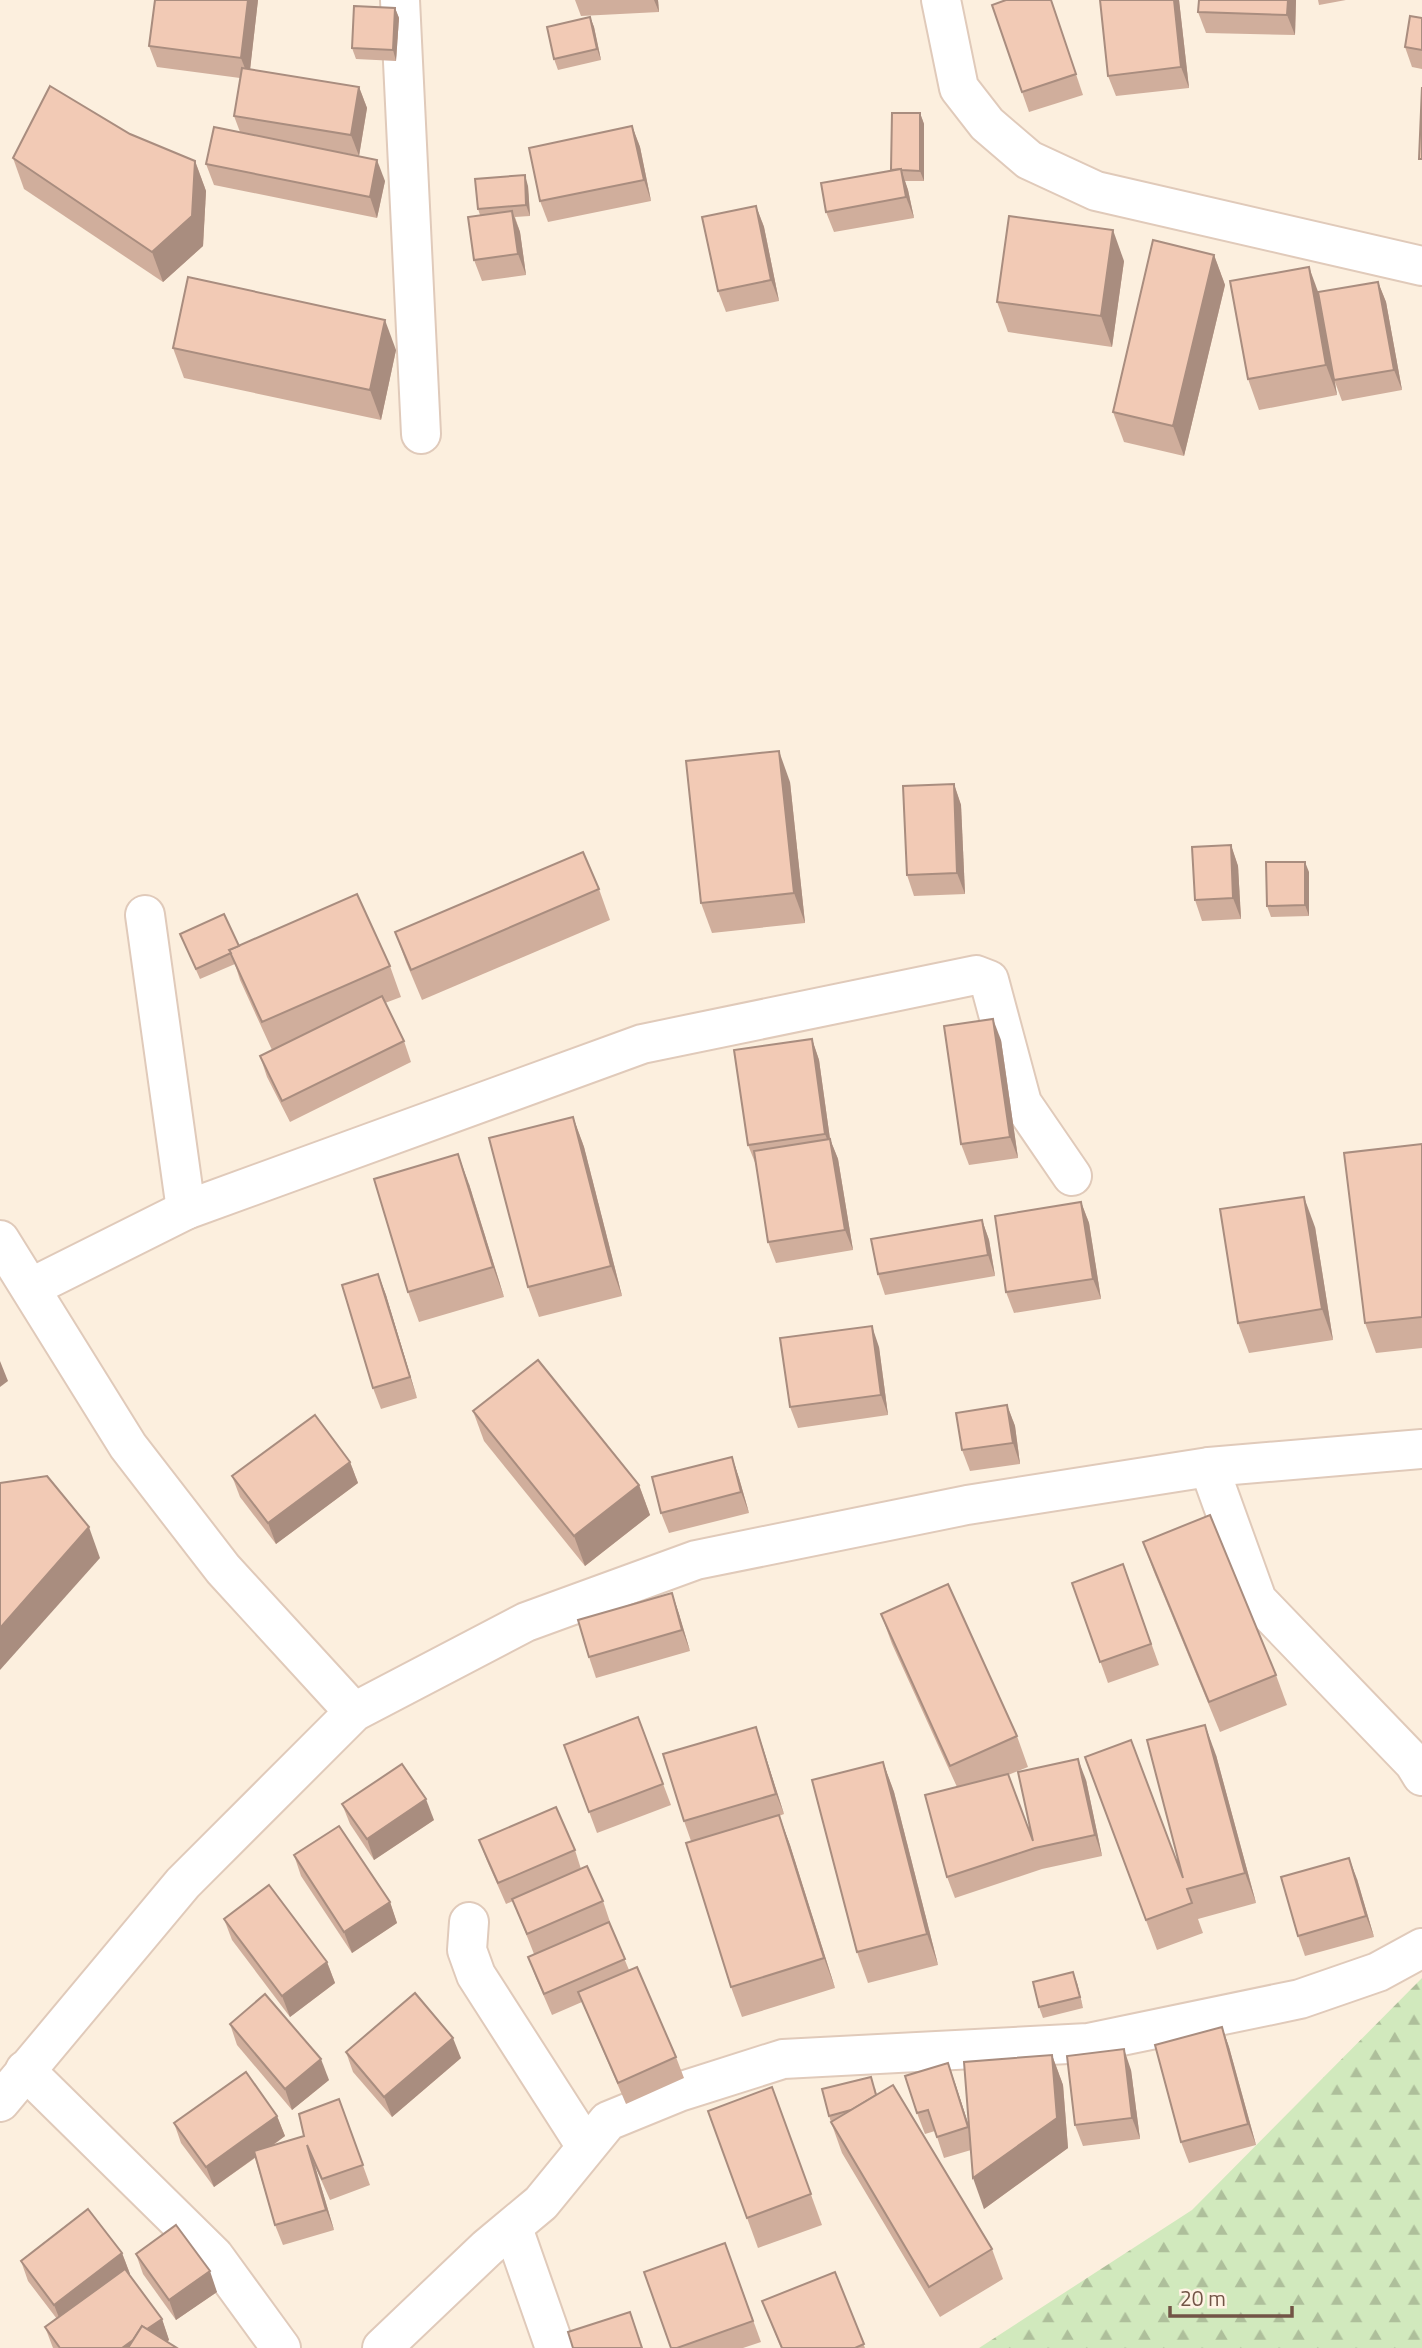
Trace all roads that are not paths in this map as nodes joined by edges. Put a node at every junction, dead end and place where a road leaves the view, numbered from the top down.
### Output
1 (400, 0) edge
2 (941, 0) edge
3 (1422, 266) edge
4 (421, 434) dead end
5 (145, 915) dead end
6 (1072, 1176) dead end
7 (186, 1210) junction
8 (0, 1240) edge
9 (32, 1287) junction
10 (1422, 1449) edge
11 (1209, 1467) junction
12 (354, 1712) junction
13 (1422, 1776) edge
14 (469, 1922) dead end
15 (1422, 1948) edge
16 (25, 2070) junction
17 (0, 2102) edge
18 (585, 2145) junction
19 (513, 2228) junction
20 (281, 2348) edge
21 (382, 2348) edge
22 (555, 2348) edge

1 - 4 street
2 - 3 street
5 - 7 street
6 - 7 street
7 - 9 street
8 - 9 street
9 - 12 street
10 - 11 street
11 - 12 street
11 - 13 street
12 - 16 street
14 - 18 street
15 - 18 street
16 - 17 street
16 - 20 street
18 - 19 street
19 - 21 street
19 - 22 street

